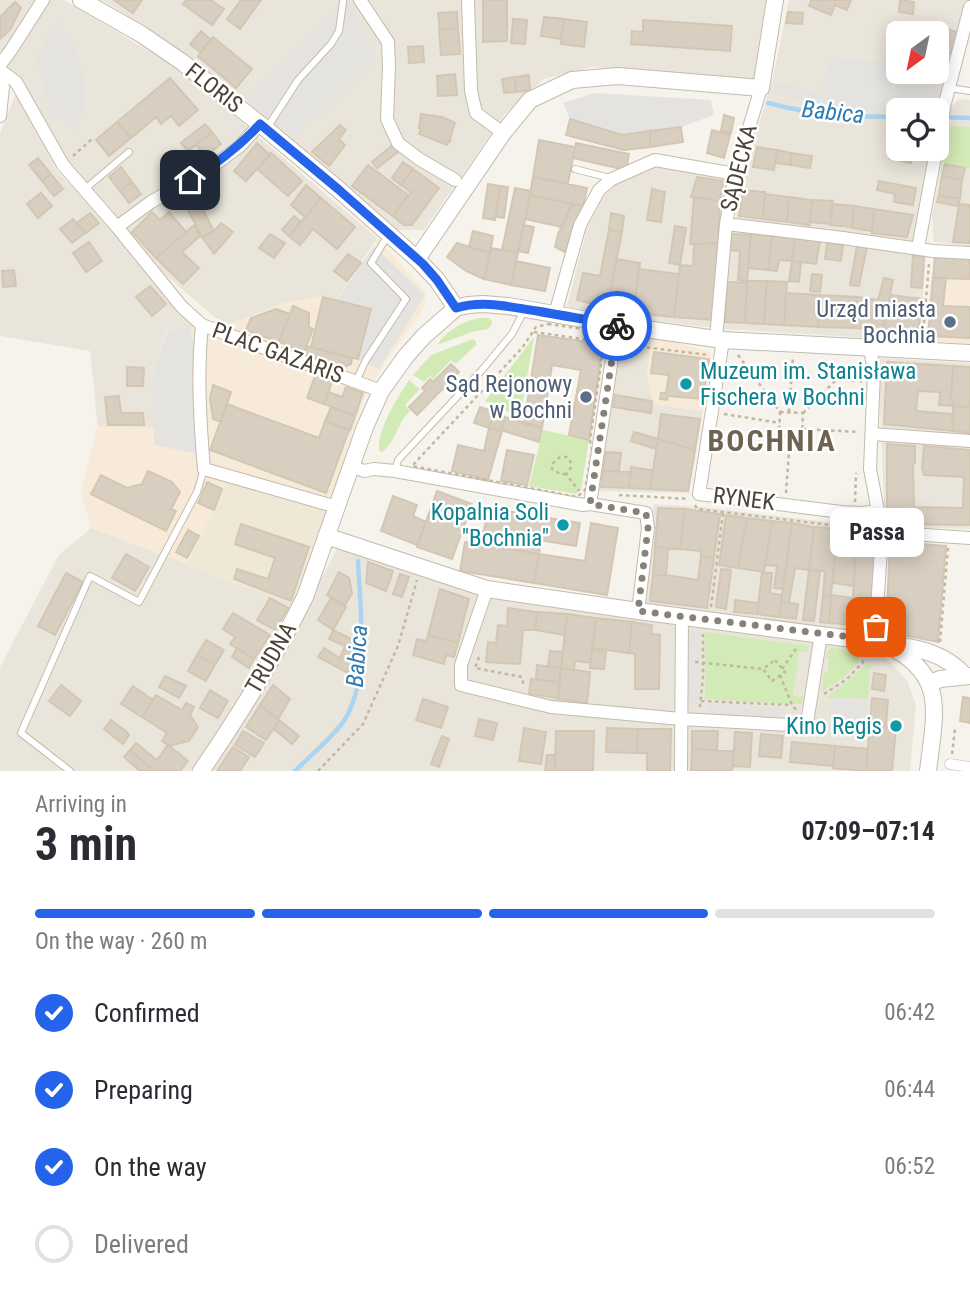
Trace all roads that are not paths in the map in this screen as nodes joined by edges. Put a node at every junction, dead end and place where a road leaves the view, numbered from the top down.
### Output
1 (43, 0) edge
2 (81, 0) edge
3 (360, 0) edge
4 (468, 0) edge
5 (775, 0) edge
6 (342, 2) dead end
7 (101, 5) edge
8 (970, 7) edge
9 (0, 68) edge
10 (0, 77) edge
11 (949, 88) junction
12 (761, 89) junction
13 (970, 91) edge
14 (0, 116) edge
15 (263, 127) junction
16 (503, 133) junction
17 (129, 152) dead end
18 (575, 169) dead end
19 (735, 174) junction
20 (612, 179) junction
21 (455, 180) dead end
22 (83, 190) junction
23 (726, 224) junction
24 (117, 227) junction
25 (389, 233) junction
26 (918, 248) junction
27 (970, 253) edge
28 (417, 259) junction
29 (456, 308) junction
30 (525, 309) junction
31 (555, 314) junction
32 (202, 325) junction
33 (617, 325) junction
34 (720, 339) junction
35 (870, 348) junction
36 (970, 353) edge
37 (356, 381) junction
38 (381, 391) junction
39 (872, 434) junction
40 (970, 441) edge
41 (351, 466) junction
42 (204, 469) junction
43 (395, 471) junction
44 (586, 499) junction
45 (337, 507) junction
46 (877, 511) junction
47 (882, 532) junction
48 (326, 536) junction
49 (970, 538) edge
50 (487, 589) junction
51 (638, 611) junction
52 (682, 616) junction
53 (818, 633) junction
54 (874, 641) junction
55 (968, 676) edge
56 (929, 684) junction
57 (681, 719) junction
58 (950, 764) road end
59 (970, 767) edge
60 (70, 771) edge
61 (201, 771) edge
62 (681, 771) edge
63 (928, 771) edge

1 - 9 street
2 - 7 street, FLORIS
3 - 21 street
4 - 16 street
5 - 12 street, SĄDECKA
6 - 15 lane
7 - 15 street, FLORIS
8 - 11 street
9 - 22 street
10 - 14 street
11 - 13 lane
11 - 26 street
12 - 16 street
12 - 19 street, SĄDECKA
15 - 24 street
15 - 25 street, FLORIS
16 - 28 street
17 - 22 lane
18 - 20 lane
19 - 20 street
19 - 23 street, SĄDECKA
20 - 31 street
22 - 24 street
23 - 26 street
23 - 34 street, SĄDECKA
24 - 32 street
25 - 28 street, FLORIS
25 - 37 lane
26 - 27 street
28 - 29 street, FLORIS
29 - 30 street
29 - 38 street, TRUDNA
30 - 31 street
30 - 43 lane
31 - 33 street
32 - 37 street, PLAC GAZARIS
32 - 42 street, PLAC GAZARIS
33 - 34 street
33 - 44 street
34 - 35 street
34 - 46 street, RYNEK
35 - 36 street
35 - 39 street
37 - 38 street, PLAC GAZARIS
38 - 41 street, TRUDNA
39 - 40 street
39 - 46 street
41 - 43 street
41 - 45 street, TRUDNA
42 - 45 street
42 - 60 lane
43 - 44 street
44 - 51 street
45 - 48 street, TRUDNA
46 - 47 street
47 - 49 street
47 - 54 street
48 - 50 street
48 - 61 street, TRUDNA
50 - 51 street
50 - 57 street
51 - 52 street
52 - 53 street
52 - 57 street
53 - 54 street
53 - 57 street
54 - 55 street
54 - 56 street
55 - 56 street
56 - 63 street
57 - 62 street
58 - 59 street

